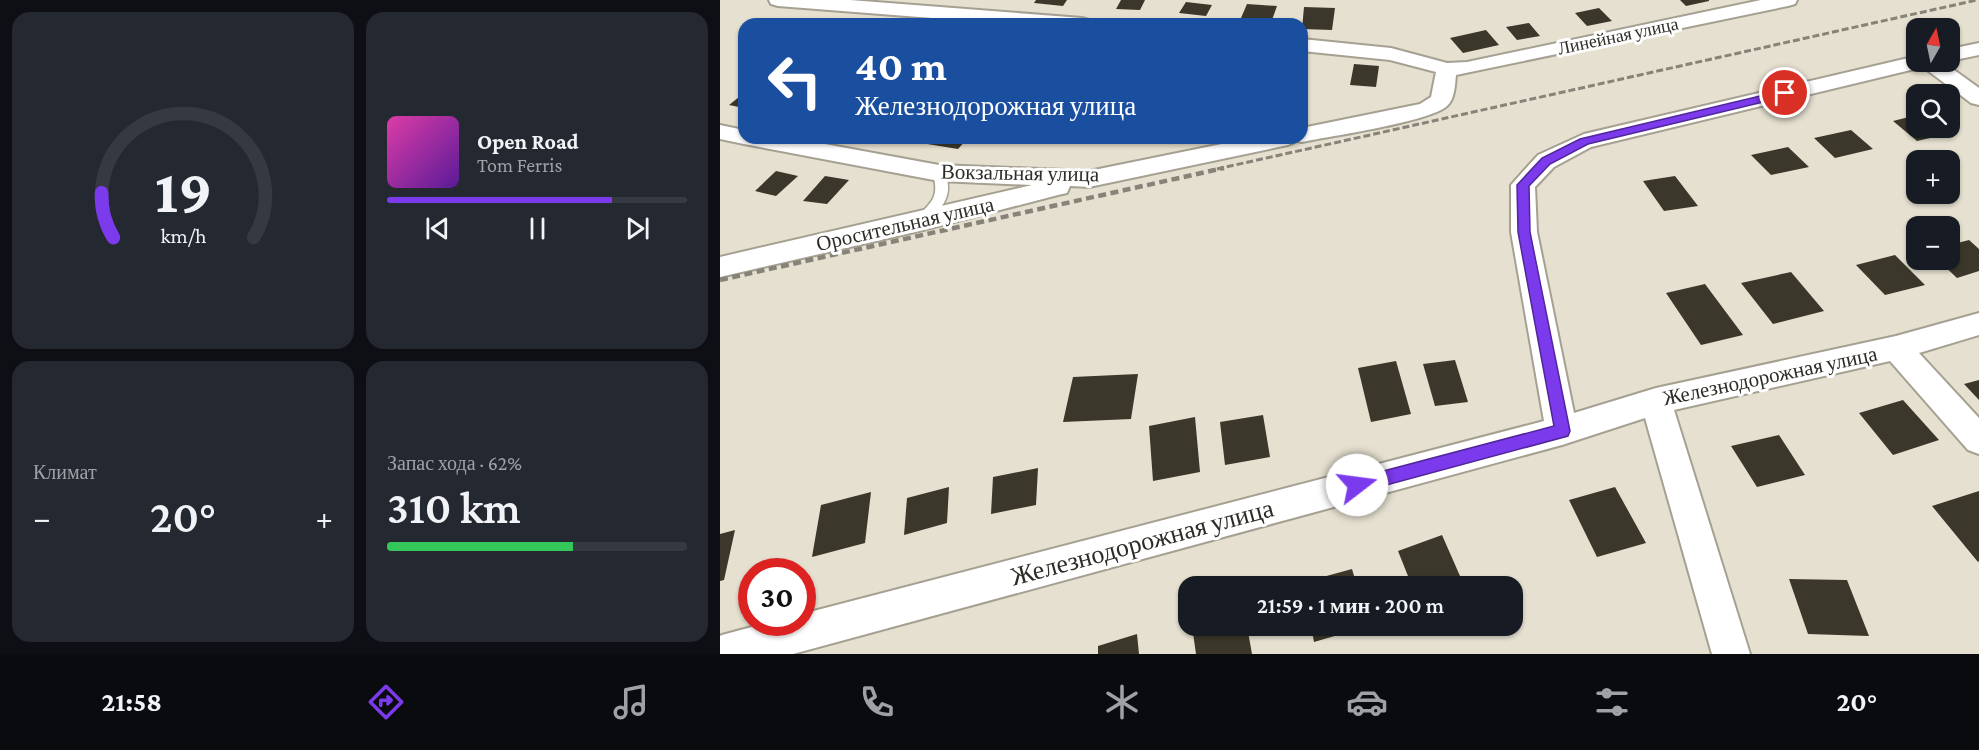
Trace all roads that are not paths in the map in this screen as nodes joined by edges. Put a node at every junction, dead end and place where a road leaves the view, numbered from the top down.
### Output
1 (778, 0) edge
2 (1788, 0) edge
3 (1006, 18) edge
4 (1308, 46) edge
5 (1979, 49) edge
6 (1960, 53) edge
7 (1906, 65) edge
8 (1448, 69) junction
9 (1944, 72) edge
10 (1979, 98) edge
11 (720, 132) edge
12 (1308, 134) edge
13 (738, 135) edge
14 (784, 144) edge
15 (1259, 144) edge
16 (939, 173) junction
17 (1089, 179) junction
18 (920, 222) junction
19 (720, 267) edge
20 (1979, 324) edge
21 (1896, 348) junction
22 (1656, 401) junction
23 (1562, 431) junction
24 (1979, 440) edge
25 (722, 654) edge
26 (1731, 654) edge

1 - 3 street
2 - 8 street, Линейная улица
4 - 8 street, Линейная улица
5 - 6 street
7 - 23 street
8 - 12 street
9 - 10 street
11 - 13 street
14 - 16 street, Вокзальная улица
15 - 17 street, Вокзальная улица
16 - 17 street, Вокзальная улица
16 - 18 lane
17 - 18 street, Оросительная улица
18 - 19 street, Оросительная улица
20 - 21 street, Железнодорожная улица
21 - 22 street, Железнодорожная улица
21 - 24 street
22 - 23 street, Железнодорожная улица
22 - 26 street
23 - 25 street, Железнодорожная улица

